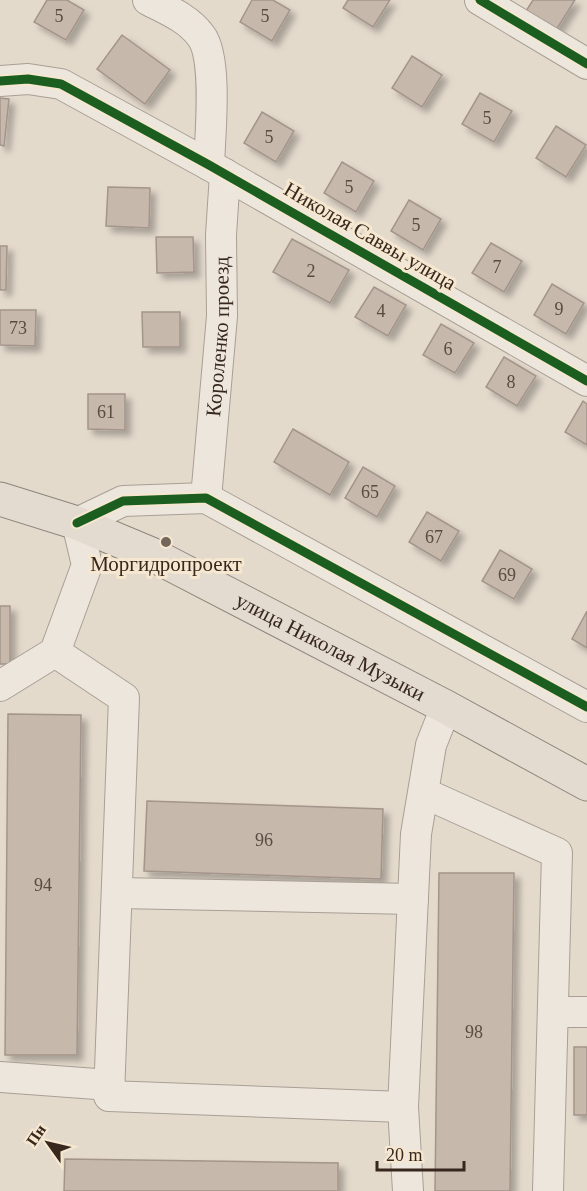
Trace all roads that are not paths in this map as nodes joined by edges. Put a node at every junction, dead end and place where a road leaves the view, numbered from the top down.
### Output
1 (148, 0) edge
2 (480, 0) edge
3 (587, 64) edge
4 (0, 81) edge
5 (217, 169) junction
6 (587, 381) edge
7 (207, 498) junction
8 (0, 499) edge
9 (78, 523) junction
10 (56, 652) junction
11 (0, 686) edge
12 (446, 707) junction
13 (587, 707) edge
14 (587, 784) edge
15 (424, 793) junction
16 (117, 893) junction
17 (413, 899) junction
18 (554, 1012) junction
19 (587, 1012) edge
20 (0, 1077) edge
21 (110, 1085) junction
22 (403, 1107) junction
23 (408, 1191) edge
24 (548, 1191) edge

1 - 5 street, Короленко проезд
2 - 3 street
4 - 5 street, Николая Саввы улица
5 - 6 street, Николая Саввы улица
5 - 7 street, Короленко проезд
7 - 9 street
7 - 13 street
8 - 9 main road, улица Николая Музыки
9 - 10 street
9 - 12 main road, улица Николая Музыки
10 - 11 street
10 - 16 street
12 - 14 main road, улица Николая Музыки
12 - 15 street
15 - 17 street
15 - 18 street
16 - 17 street
16 - 21 street
17 - 22 street
18 - 19 street
18 - 24 street
20 - 21 street
21 - 22 street
22 - 23 street

